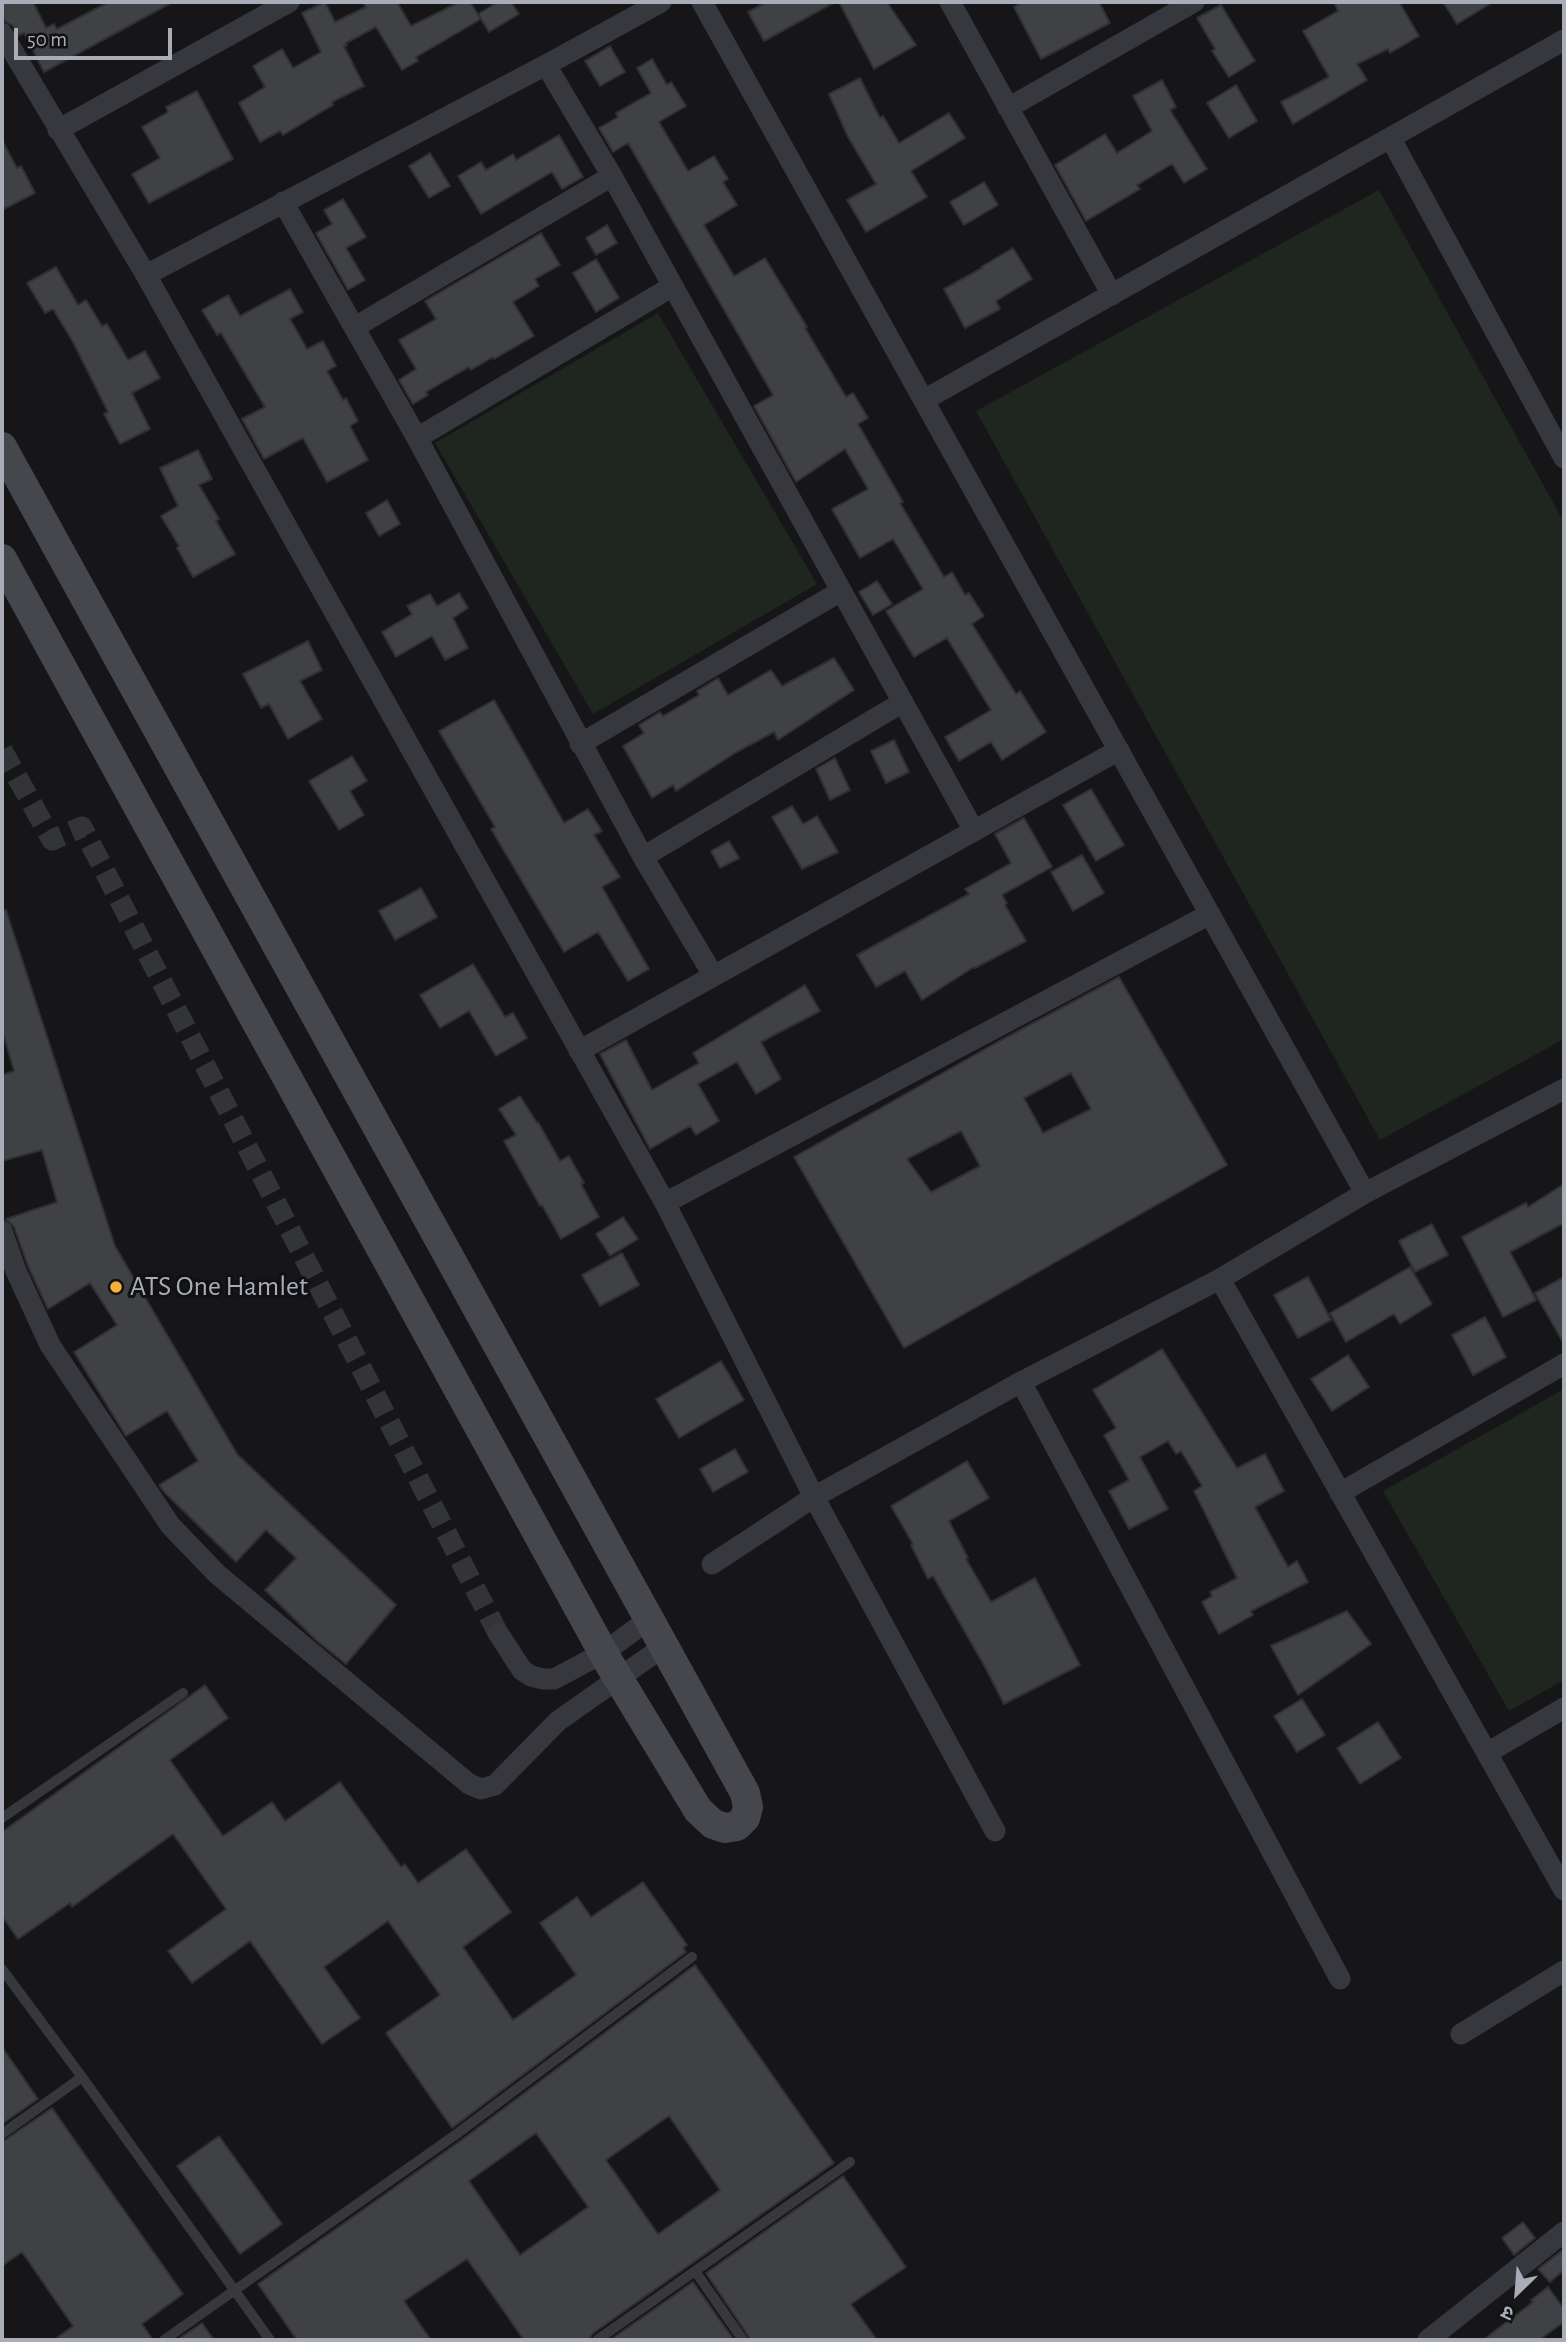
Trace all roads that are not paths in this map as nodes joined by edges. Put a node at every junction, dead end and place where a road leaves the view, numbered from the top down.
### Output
1 (289, 2) edge
2 (661, 2) edge
3 (702, 2) edge
4 (950, 2) edge
5 (1184, 4) edge
6 (2, 33) edge
7 (1564, 40) edge
8 (546, 65) junction
9 (1008, 108) junction
10 (58, 130) junction
11 (1391, 139) junction
12 (612, 176) junction
13 (283, 202) junction
14 (146, 275) junction
15 (673, 286) junction
16 (1112, 295) junction
17 (355, 327) junction
18 (924, 400) junction
19 (417, 438) junction
20 (2, 447) edge
21 (1562, 449) edge
22 (2, 559) edge
23 (841, 591) junction
24 (903, 702) junction
25 (580, 744) junction
26 (1119, 750) junction
27 (973, 829) junction
28 (643, 856) junction
29 (1210, 914) junction
30 (713, 975) junction
31 (579, 1051) junction
32 (1564, 1089) edge
33 (1365, 1192) junction
34 (665, 1203) junction
35 (2, 1231) edge
36 (1220, 1279) junction
37 (1564, 1364) edge
38 (1021, 1382) junction
39 (1340, 1493) junction
40 (814, 1497) junction
41 (712, 1564) dead end
42 (649, 1620) junction
43 (498, 1633) tunnel mouth
44 (663, 1647) junction
45 (603, 1653) junction
46 (619, 1679) junction
47 (183, 1693) dead end
48 (1564, 1708) edge
49 (1487, 1754) junction
50 (2, 1818) edge
51 (995, 1831) dead end
52 (1564, 1890) edge
53 (692, 1957) dead end
54 (2, 1969) edge
55 (1564, 1971) edge
56 (1340, 1979) dead end
57 (1461, 2034) dead end
58 (82, 2077) junction
59 (2, 2134) edge
60 (850, 2162) dead end
61 (1564, 2232) edge
62 (695, 2271) junction
63 (233, 2291) junction
64 (164, 2340) edge
65 (270, 2340) edge
66 (597, 2340) edge
67 (743, 2340) edge
68 (1427, 2340) edge

1 - 10 street
2 - 8 street
3 - 18 street
4 - 9 street
5 - 9 street
6 - 10 street
7 - 11 street
8 - 12 street
8 - 13 street
9 - 16 street
10 - 14 street
11 - 16 street
11 - 21 street
12 - 15 street
12 - 17 street
13 - 14 street
13 - 17 street
14 - 31 street
15 - 19 street
15 - 23 street
16 - 18 street
17 - 19 street
18 - 26 street
19 - 25 street
20 - 42 street
22 - 45 street
23 - 24 street
23 - 25 street
24 - 27 street
24 - 28 street
25 - 28 street
26 - 27 street
26 - 29 street
27 - 30 street
28 - 30 street
29 - 33 street
29 - 34 street
30 - 31 street
31 - 34 street
32 - 33 street
33 - 36 street
34 - 40 street
35 - 46 street
36 - 38 street
36 - 39 street
37 - 39 street
38 - 40 street
38 - 56 street
39 - 49 street
40 - 41 street
40 - 51 street
42 - 44 street
42 - 45 street
43 - 45 street
44 - 46 street
44 - 46 street
45 - 46 street
47 - 50 lane
48 - 49 street
49 - 52 street
53 - 63 lane
54 - 58 lane
55 - 57 street
58 - 59 lane
58 - 63 lane
60 - 62 lane
61 - 68 street
62 - 66 lane
62 - 67 lane
63 - 64 lane
63 - 65 lane

